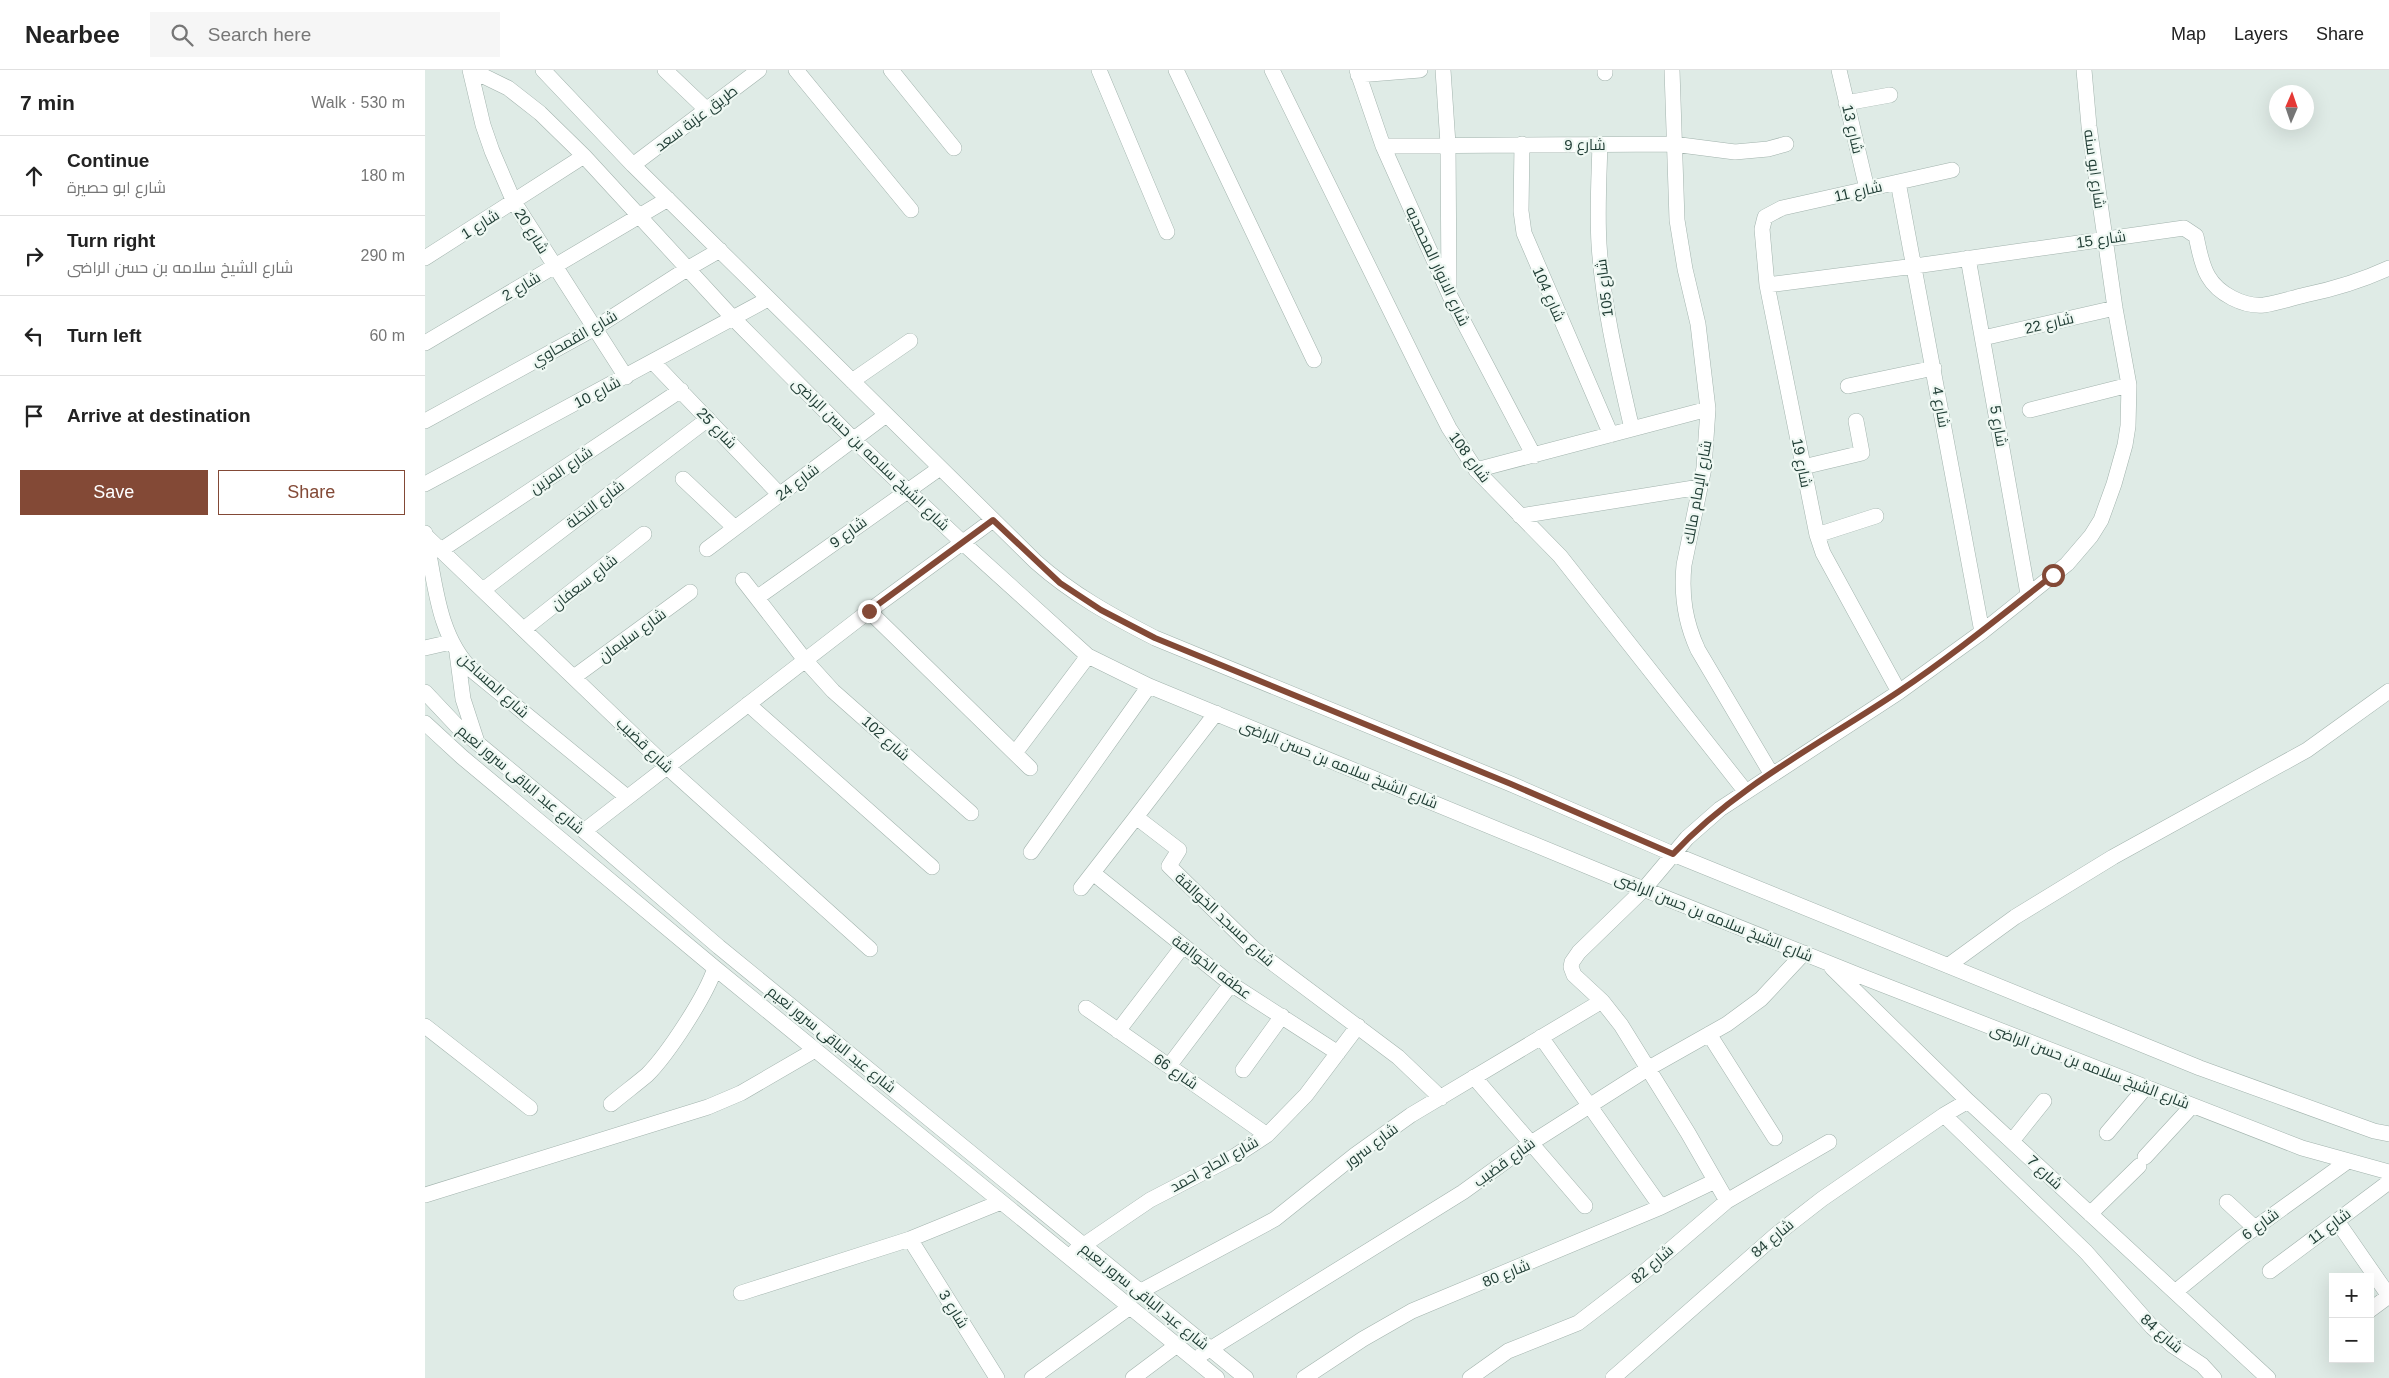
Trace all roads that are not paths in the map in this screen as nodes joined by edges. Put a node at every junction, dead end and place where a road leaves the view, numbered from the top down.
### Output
1 (471, 70) edge
2 (543, 70) edge
3 (665, 70) edge
4 (759, 70) edge
5 (796, 70) edge
6 (891, 70) edge
7 (1099, 70) edge
8 (1176, 70) edge
9 (1272, 70) edge
10 (1421, 70) edge
11 (1443, 70) edge
12 (1672, 70) edge
13 (1839, 70) edge
14 (2084, 70) edge
15 (1358, 72) edge
16 (1890, 95) dead end
17 (1846, 103) junction
18 (707, 110) junction
19 (1448, 144) junction
20 (1522, 144) junction
21 (1600, 144) junction
22 (1673, 144) junction
23 (1786, 144) dead end
24 (1383, 146) junction
25 (954, 148) dead end
26 (584, 156) junction
27 (633, 165) junction
28 (1952, 170) dead end
29 (1899, 182) junction
30 (1867, 189) junction
31 (668, 199) junction
32 (515, 202) junction
33 (911, 210) dead end
34 (638, 216) junction
35 (1765, 218) joint
36 (1167, 232) dead end
37 (2105, 238) junction
38 (720, 250) junction
39 (425, 258) edge
40 (1968, 258) junction
41 (554, 266) junction
42 (1915, 266) junction
43 (687, 268) junction
44 (2389, 268) edge
45 (1767, 285) junction
46 (1449, 296) junction
47 (769, 298) junction
48 (2115, 308) junction
49 (732, 317) junction
50 (595, 328) junction
51 (1983, 338) junction
52 (909, 341) dead end
53 (425, 343) edge
54 (1314, 360) dead end
55 (653, 362) junction
56 (1934, 368) junction
57 (626, 377) junction
58 (852, 381) junction
59 (1848, 386) dead end
60 (2129, 386) junction
61 (681, 390) junction
62 (1708, 409) junction
63 (2030, 410) dead end
64 (886, 415) junction
65 (708, 419) junction
66 (425, 421) edge
67 (1856, 422) dead end
68 (1632, 429) junction
69 (1611, 435) junction
70 (853, 439) junction
71 (1534, 456) junction
72 (1803, 467) junction
73 (940, 468) junction
74 (1476, 470) junction
75 (683, 479) dead end
76 (425, 484) edge
77 (1700, 487) junction
78 (907, 490) junction
79 (780, 494) junction
80 (1520, 516) junction
81 (1877, 516) dead end
82 (993, 520) junction
83 (735, 528) junction
84 (425, 534) edge
85 (644, 534) dead end
86 (1817, 535) junction
87 (963, 543) junction
88 (707, 549) dead end
89 (441, 550) junction
90 (743, 580) dead end
91 (483, 590) junction
92 (690, 592) dead end
93 (2028, 594) junction
94 (758, 597) junction
95 (869, 611) junction
96 (524, 629) junction
97 (1982, 632) junction
98 (425, 648) edge
99 (454, 648) junction
100 (1088, 656) junction
101 (805, 660) junction
102 (573, 677) junction
103 (1149, 686) junction
104 (2389, 691) edge
105 (425, 692) edge
106 (1899, 692) junction
107 (748, 704) junction
108 (1216, 714) junction
109 (425, 723) edge
110 (477, 744) junction
111 (1015, 753) junction
112 (666, 766) junction
113 (1030, 768) dead end
114 (1772, 775) junction
115 (1747, 792) junction
116 (627, 797) junction
117 (971, 813) dead end
118 (1136, 817) junction
119 (584, 831) junction
120 (1031, 852) dead end
121 (1673, 854) junction
122 (932, 867) dead end
123 (1093, 873) junction
124 (1081, 888) dead end
125 (1644, 889) junction
126 (1183, 946) junction
127 (870, 949) dead end
128 (1804, 953) junction
129 (1827, 962) junction
130 (1949, 965) junction
131 (715, 968) junction
132 (1231, 984) junction
133 (1602, 1001) junction
134 (1086, 1008) dead end
135 (1282, 1016) junction
136 (425, 1026) edge
137 (1359, 1026) junction
138 (1118, 1031) junction
139 (1709, 1034) junction
140 (1541, 1037) junction
141 (815, 1050) junction
142 (1338, 1053) junction
143 (1169, 1066) junction
144 (1649, 1068) junction
145 (1243, 1070) dead end
146 (1474, 1077) junction
147 (2146, 1088) junction
148 (1441, 1098) junction
149 (1968, 1101) junction
150 (2044, 1102) dead end
151 (611, 1104) dead end
152 (1591, 1105) junction
153 (2192, 1106) junction
154 (530, 1108) dead end
155 (1944, 1115) junction
156 (2107, 1133) dead end
157 (2389, 1134) edge
158 (1267, 1135) junction
159 (1775, 1138) dead end
160 (2012, 1141) junction
161 (1829, 1142) dead end
162 (1531, 1143) junction
163 (2348, 1161) junction
164 (2389, 1172) edge
165 (1715, 1181) junction
166 (2389, 1182) edge
167 (425, 1195) edge
168 (1727, 1201) junction
169 (1001, 1202) junction
170 (2227, 1202) dead end
171 (1585, 1206) dead end
172 (1661, 1207) junction
173 (2090, 1214) junction
174 (2337, 1221) junction
175 (2255, 1228) junction
176 (910, 1239) junction
177 (1082, 1244) junction
178 (1068, 1256) junction
179 (2270, 1271) dead end
180 (2373, 1273) edge
181 (2374, 1274) edge
182 (1141, 1291) junction
183 (2175, 1292) junction
184 (741, 1293) dead end
185 (1130, 1306) junction
186 (2374, 1307) edge
187 (1177, 1345) junction
188 (1209, 1349) junction
189 (1195, 1360) junction
190 (1476, 1376) edge
191 (997, 1378) edge
192 (1031, 1378) edge
193 (1133, 1378) edge
194 (1217, 1378) edge
195 (1246, 1378) edge
196 (1304, 1378) edge
197 (1613, 1378) edge
198 (2214, 1378) edge
199 (2268, 1378) edge

1 - 26 street, شارع الشيخ سلامه بن حسن الراضى
1 - 32 street, شارع 20
2 - 27 street
3 - 18 street
4 - 18 street, طريق عزبة سعد
5 - 33 street
6 - 25 street
7 - 36 street
8 - 54 street
9 - 74 street, شارع 108
10 - 15 street
11 - 19 street
12 - 22 street, شارع الإمام مالك
13 - 17 street, شارع 13
14 - 37 street, شارع ابو سنه
15 - 24 street, شارع الانوار المحمديه
16 - 17 street
17 - 30 street, شارع 13
18 - 27 street, طريق عزبة سعد
19 - 20 street, شارع 9
19 - 24 street, شارع 9
19 - 46 street
20 - 21 street, شارع 9
20 - 69 street, شارع 104
21 - 22 street, شارع 9
21 - 68 street, شارع 105
22 - 23 street, شارع 9
22 - 62 street, شارع الإمام مالك
24 - 46 street, شارع الانوار المحمديه
26 - 32 street, شارع 1
26 - 34 street, شارع الشيخ سلامه بن حسن الراضى
27 - 31 street
28 - 29 street, شارع 11
29 - 30 street, شارع 11
29 - 42 street, شارع 4
30 - 35 street, شارع 11
31 - 34 street, شارع 2
31 - 38 street
32 - 39 street, شارع 1
32 - 41 street, شارع 20
34 - 41 street, شارع 2
34 - 43 street, شارع الشيخ سلامه بن حسن الراضى
35 - 45 street, شارع 19
37 - 40 street, شارع 15
37 - 44 street, شارع 15
37 - 48 street, شارع ابو سنه
38 - 43 street, شارع القمحاوي
38 - 47 street
40 - 42 street, شارع 15
40 - 51 street, شارع 5
41 - 50 street, شارع 20
41 - 53 street, شارع 2
42 - 45 street, شارع 15
42 - 56 street, شارع 4
43 - 49 street, شارع الشيخ سلامه بن حسن الراضى
43 - 50 street, شارع القمحاوي
45 - 72 street, شارع 19
46 - 71 street, شارع الانوار المحمديه
47 - 49 street, شارع 10
47 - 58 street
48 - 51 street, شارع 22
48 - 60 street, شارع ابو سنه
49 - 55 street, شارع 10
49 - 70 street, شارع الشيخ سلامه بن حسن الراضى
50 - 57 street, شارع 20
50 - 66 street, شارع القمحاوي
51 - 93 street, شارع 5
52 - 58 street
55 - 57 street, شارع 10
55 - 61 street, شارع 25
56 - 59 street
56 - 97 street, شارع 4
57 - 76 street, شارع 10
58 - 64 street
60 - 63 street
60 - 93 street, شارع ابو سنه
61 - 65 street, شارع 25
61 - 89 street, شارع المزين
62 - 68 street
62 - 77 street, شارع الإمام مالك
64 - 70 street, شارع 24
64 - 73 street
65 - 79 street, شارع 25
65 - 91 street, شارع النخلة
67 - 72 street
68 - 69 street
69 - 71 street
70 - 78 street, شارع الشيخ سلامه بن حسن الراضى
70 - 79 street, شارع 24
71 - 74 street
72 - 86 street, شارع 19
73 - 78 street, شارع 9
73 - 82 street
74 - 80 street, شارع 108
75 - 83 street
77 - 80 street
77 - 114 street, شارع الإمام مالك
78 - 87 street, شارع الشيخ سلامه بن حسن الراضى
78 - 94 street, شارع 9
79 - 83 street, شارع 24
80 - 115 street, شارع 108
81 - 86 street
82 - 87 street
82 - 121 street
83 - 88 street, شارع 24
84 - 89 street, شارع قضيب
84 - 99 street, شارع المساكن
85 - 96 street, شارع سعفان
86 - 106 street, شارع 19
87 - 95 street
87 - 100 street, شارع الشيخ سلامه بن حسن الراضى
89 - 91 street, شارع قضيب
90 - 94 street, شارع 102
91 - 96 street, شارع قضيب
92 - 102 street, شارع سليمان
93 - 97 street, شارع ابو سنه
94 - 101 street, شارع 102
95 - 101 street
95 - 111 street
96 - 102 street, شارع قضيب
97 - 106 street, شارع ابو سنه
98 - 99 street
99 - 110 street
99 - 116 street, شارع المساكن
100 - 103 street, شارع الشيخ سلامه بن حسن الراضى
100 - 111 street
101 - 107 street
101 - 117 street, شارع 102
102 - 112 street, شارع قضيب
103 - 108 street, شارع الشيخ سلامه بن حسن الراضى
103 - 120 street
104 - 130 street
105 - 110 street, شارع عبد الباقى سرور نعيم
106 - 114 street, شارع ابو سنه
107 - 112 street
107 - 122 street
108 - 118 street
108 - 125 street, شارع الشيخ سلامه بن حسن الراضى
109 - 131 street, شارع عبد الباقى سرور نعيم
110 - 119 street, شارع عبد الباقى سرور نعيم
111 - 113 street
112 - 116 street
112 - 127 street, شارع قضيب
114 - 115 street, شارع ابو سنه
115 - 121 street, شارع ابو سنه
116 - 119 street
118 - 123 street
118 - 137 street, شارع مسجد الخوالقة
119 - 177 street, شارع عبد الباقى سرور نعيم
121 - 125 street, شارع ابو سنه
121 - 130 street
123 - 124 street
123 - 126 street, عطفه الخوالقة
125 - 128 street, شارع الشيخ سلامه بن حسن الراضى
125 - 133 street, شارع ابو سنه
126 - 132 street, عطفه الخوالقة
126 - 138 street
128 - 129 street, شارع الشيخ سلامه بن حسن الراضى
128 - 139 street, شارع قضيب
129 - 147 street, شارع الشيخ سلامه بن حسن الراضى
129 - 149 street, شارع 7
130 - 157 street
131 - 141 street, شارع عبد الباقى سرور نعيم
131 - 151 street
132 - 135 street, عطفه الخوالقة
132 - 143 street
133 - 140 street, شارع سرور
133 - 144 street
134 - 138 street, شارع 66
135 - 142 street, عطفه الخوالقة
135 - 145 street
136 - 154 street
137 - 142 street, شارع الحاج احمد
137 - 148 street, شارع مسجد الخوالقة
138 - 143 street, شارع 66
139 - 144 street, شارع قضيب
139 - 159 street
140 - 146 street, شارع سرور
140 - 152 street
141 - 167 street
141 - 169 street, شارع عبد الباقى سرور نعيم
142 - 158 street, شارع الحاج احمد
143 - 158 street, شارع 66
144 - 152 street, شارع قضيب
144 - 165 street
146 - 148 street, شارع سرور
146 - 162 street
147 - 153 street, شارع الشيخ سلامه بن حسن الراضى
147 - 156 street
148 - 182 street, شارع سرور
149 - 155 street, شارع 84
149 - 160 street, شارع 7
150 - 160 street
152 - 162 street, شارع قضيب
152 - 172 street
153 - 163 street, شارع الشيخ سلامه بن حسن الراضى
153 - 173 street
155 - 197 street, شارع 84
155 - 198 street, شارع 84
158 - 177 street, شارع الحاج احمد
160 - 173 street, شارع 7
161 - 168 street, شارع 82
162 - 171 street
162 - 188 street, شارع قضيب
163 - 164 street, شارع الشيخ سلامه بن حسن الراضى
163 - 175 street, شارع 6
165 - 168 street
165 - 172 street, شارع 80
166 - 174 street, شارع 11
168 - 190 street, شارع 82
169 - 176 street
169 - 178 street, شارع عبد الباقى سرور نعيم
170 - 175 street
172 - 196 street, شارع 80
173 - 183 street, شارع 7
174 - 179 street, شارع 11
174 - 180 street
175 - 183 street, شارع 6
176 - 184 street
176 - 191 street, شارع 3
177 - 178 street, شارع الحاج احمد
177 - 182 street, شارع عبد الباقى سرور نعيم
178 - 185 street, شارع عبد الباقى سرور نعيم
181 - 186 street
182 - 188 street, شارع عبد الباقى سرور نعيم
183 - 199 street, شارع 7
185 - 187 street, شارع عبد الباقى سرور نعيم
185 - 192 street
187 - 189 street, شارع عبد الباقى سرور نعيم
187 - 193 street
188 - 189 street, شارع قضيب
188 - 195 street, شارع عبد الباقى سرور نعيم
189 - 194 street, شارع عبد الباقى سرور نعيم

